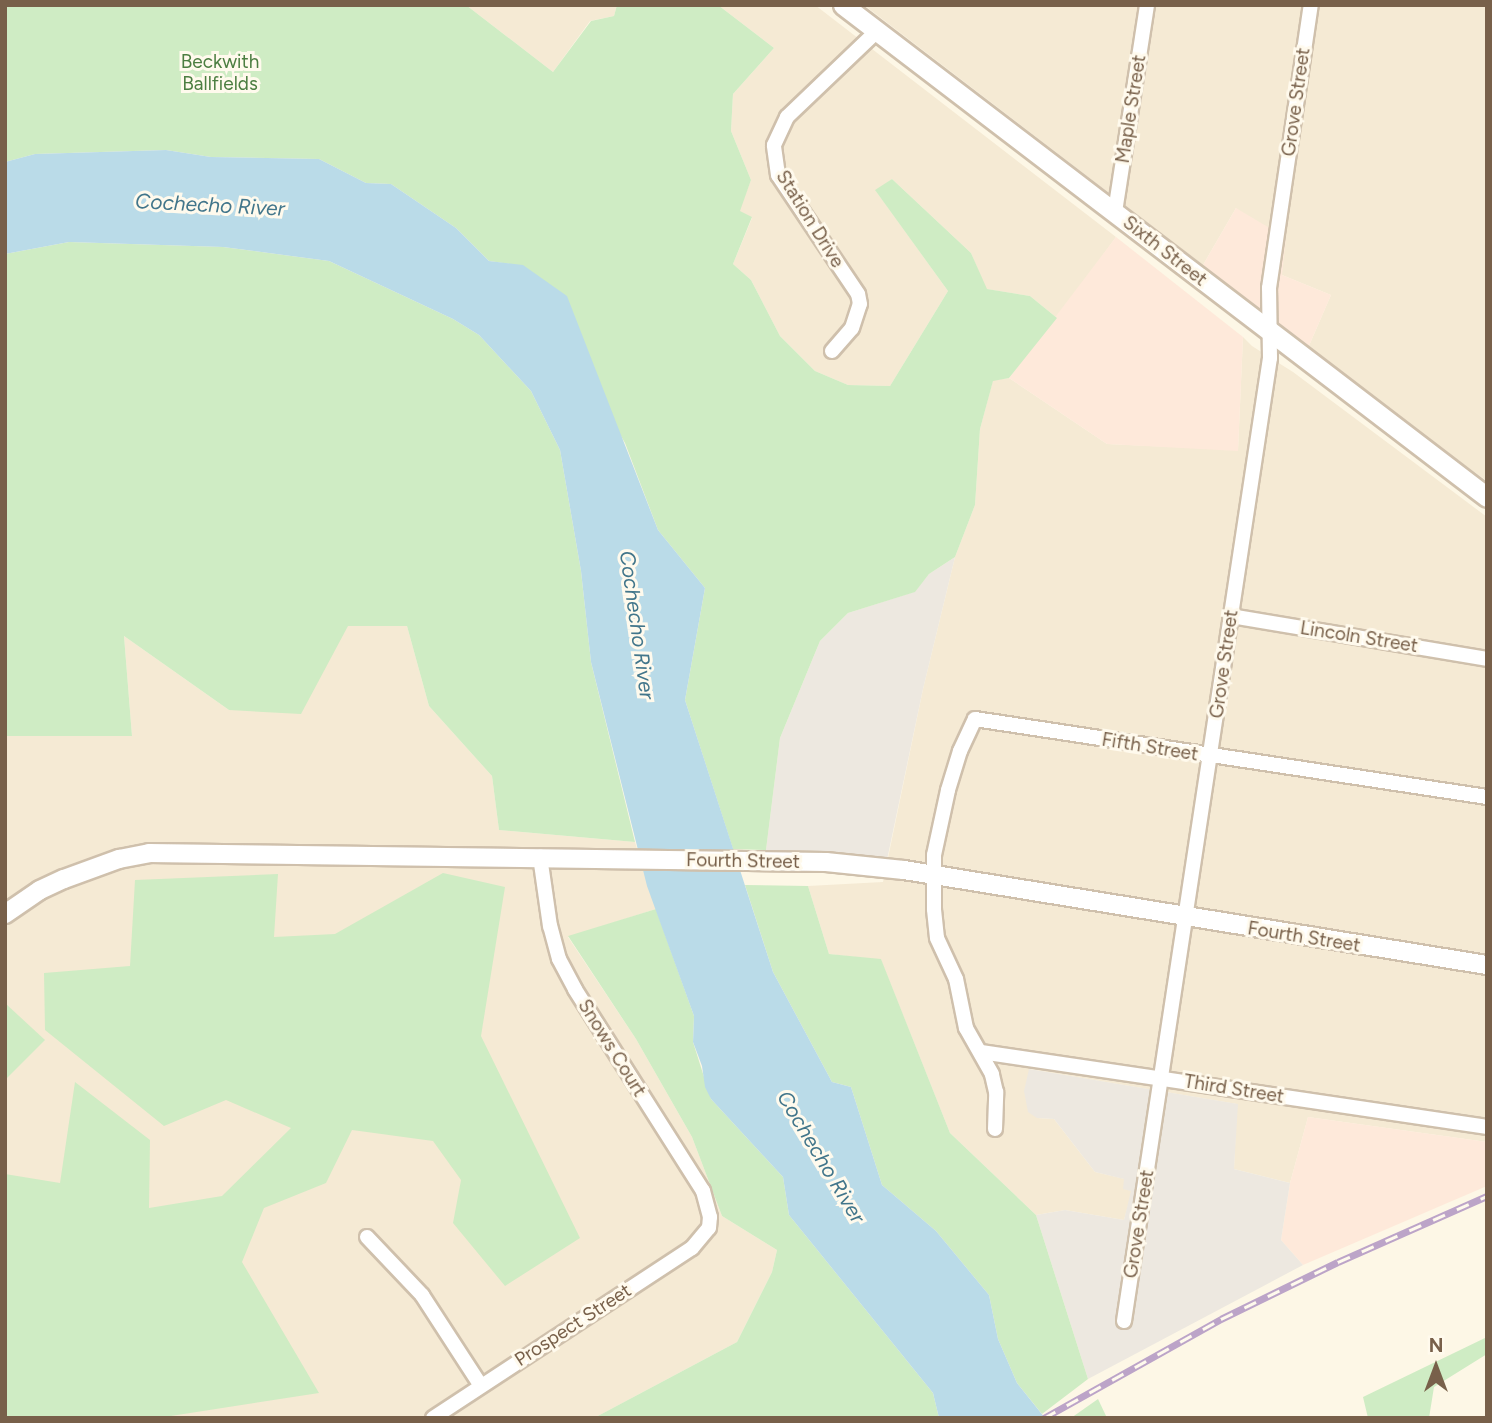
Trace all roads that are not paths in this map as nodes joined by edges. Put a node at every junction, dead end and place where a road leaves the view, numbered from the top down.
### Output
1 (844, 5) edge
2 (1147, 5) edge
3 (1311, 5) edge
4 (877, 31) junction
5 (1115, 212) junction
6 (1269, 332) junction
7 (832, 351) dead end
8 (1487, 497) edge
9 (1231, 616) junction
10 (1487, 659) edge
11 (1210, 756) junction
12 (1487, 797) edge
13 (540, 857) junction
14 (933, 876) junction
15 (5, 914) edge
16 (1187, 918) junction
17 (1487, 965) edge
18 (981, 1052) junction
19 (1162, 1077) junction
20 (1487, 1127) edge
21 (995, 1129) dead end
22 (709, 1228) joint
23 (367, 1237) dead end
24 (1124, 1321) dead end
25 (481, 1386) junction
26 (433, 1418) edge

1 - 4 main road, Sixth Street
2 - 5 street, Maple Street
3 - 6 street, Grove Street
4 - 5 main road, Sixth Street
4 - 7 street, Station Drive
5 - 6 main road, Sixth Street
6 - 8 main road, Sixth Street
6 - 9 street, Grove Street
9 - 10 street, Lincoln Street
9 - 11 street, Grove Street
11 - 12 street, Fifth Street
11 - 14 street, Fifth Street
11 - 16 street, Grove Street
13 - 14 street, Fourth Street
13 - 15 street, Fourth Street
13 - 22 street, Snows Court
14 - 16 street, Fourth Street
14 - 18 street
16 - 17 street, Fourth Street
16 - 19 street, Grove Street
18 - 19 street, Third Street
18 - 21 street
19 - 20 street, Third Street
19 - 24 street, Grove Street
22 - 25 street, Prospect Street
23 - 25 street
25 - 26 street, Prospect Street

